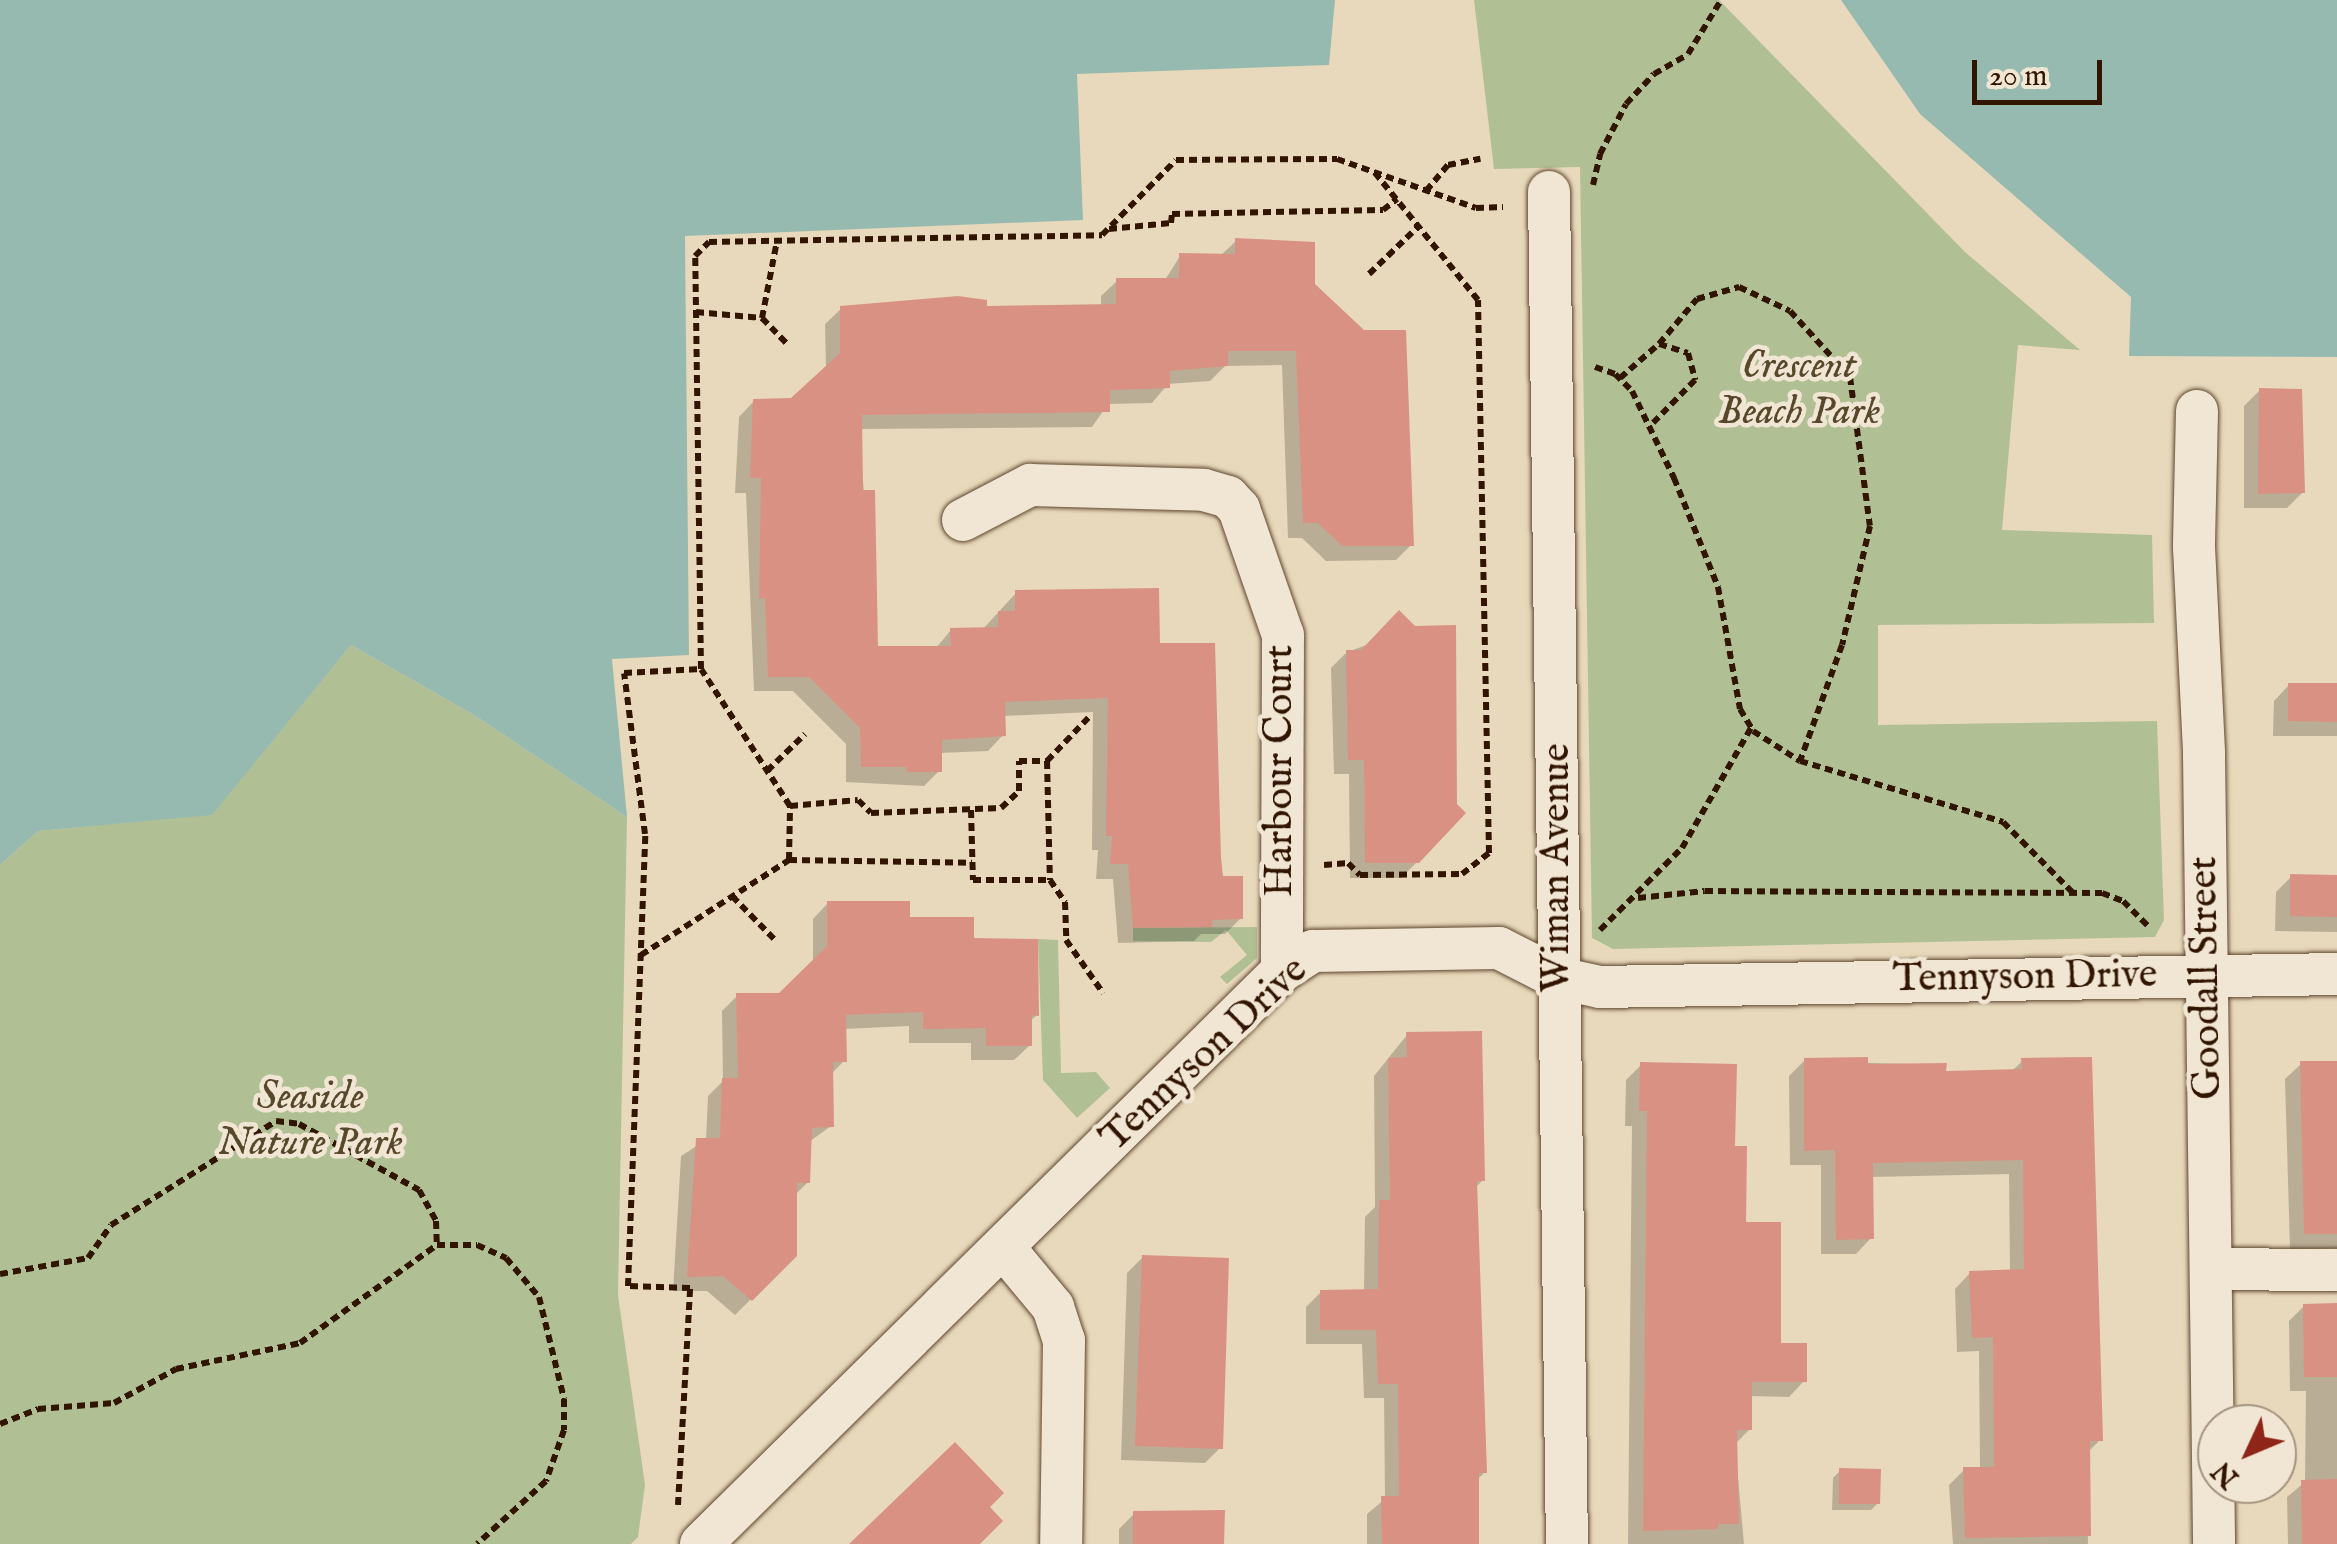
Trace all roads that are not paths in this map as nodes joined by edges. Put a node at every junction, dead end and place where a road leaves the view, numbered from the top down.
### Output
1 (1549, 205) road end
2 (2197, 412) dead end
3 (963, 520) dead end
4 (1282, 971) junction
5 (2207, 974) junction
6 (2337, 974) edge
7 (1558, 978) junction
8 (1004, 1248) junction
9 (2211, 1269) junction
10 (2337, 1270) edge
11 (702, 1544) edge
12 (1060, 1544) edge
13 (1567, 1544) edge
14 (2214, 1544) edge

1 - 7 street, Wiman Avenue
2 - 5 street, Goodall Street
3 - 4 street, Harbour Court
4 - 7 street, Tennyson Drive
4 - 8 street, Tennyson Drive
5 - 6 street, Tennyson Drive
5 - 7 street, Tennyson Drive
5 - 9 street, Goodall Street
7 - 13 street, Wiman Avenue
8 - 11 street, Tennyson Drive
8 - 12 street
9 - 10 street
9 - 14 street, Goodall Street

